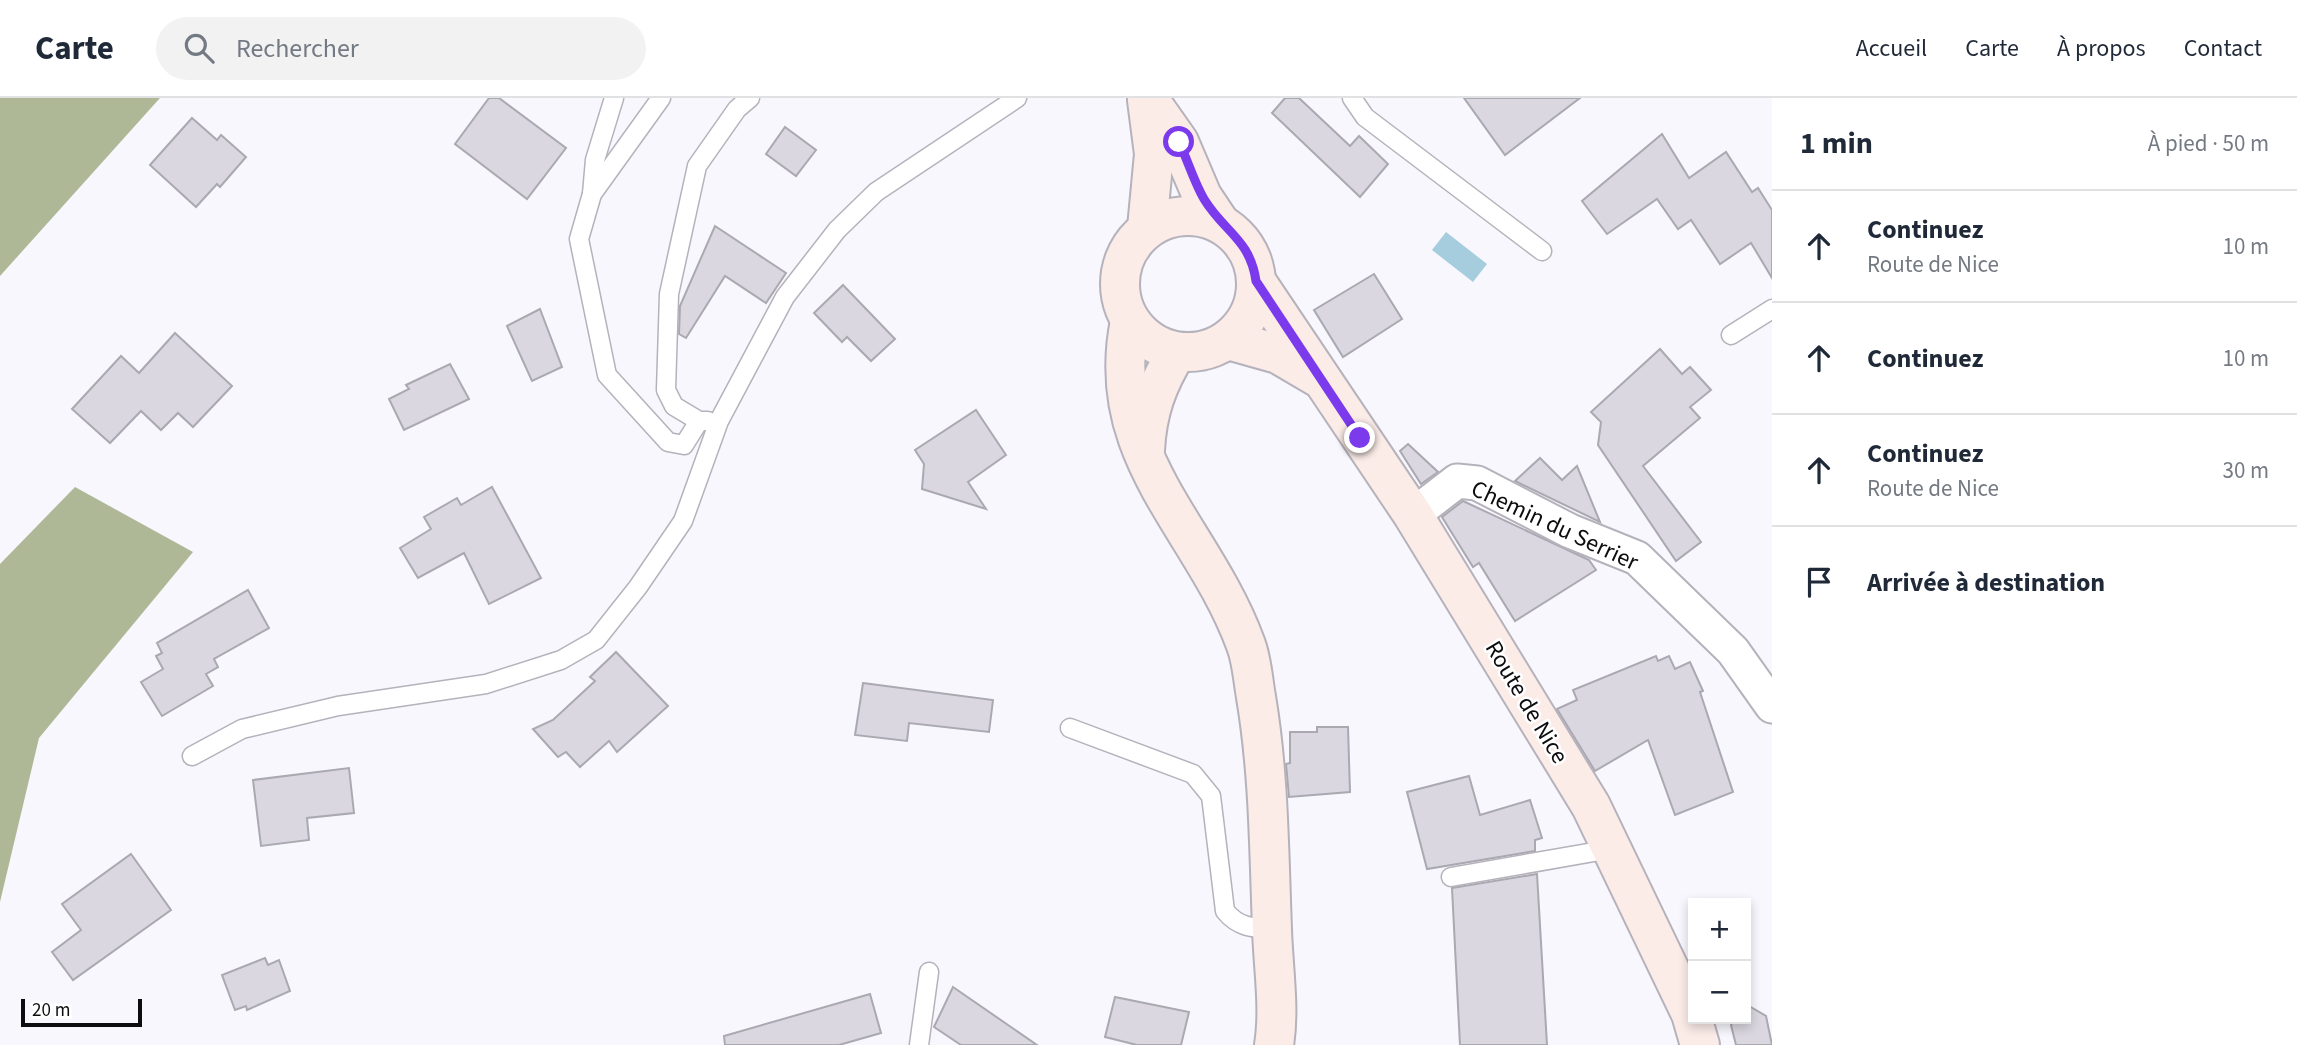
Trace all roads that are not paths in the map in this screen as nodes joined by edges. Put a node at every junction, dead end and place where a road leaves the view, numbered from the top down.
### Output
1 (614, 98) edge
2 (661, 98) edge
3 (750, 98) edge
4 (1017, 98) edge
5 (1147, 98) edge
6 (1352, 98) edge
7 (592, 194) junction
8 (1220, 223) junction
9 (1147, 228) junction
10 (1542, 251) dead end
11 (1256, 281) junction
12 (1772, 309) edge
13 (1130, 321) junction
14 (1731, 335) dead end
15 (1228, 340) junction
16 (1177, 352) junction
17 (1319, 378) junction
18 (699, 421) junction
19 (719, 421) junction
20 (1145, 459) junction
21 (1413, 515) junction
22 (1772, 706) edge
23 (1070, 728) dead end
24 (192, 756) dead end
25 (1611, 849) junction
26 (1451, 877) dead end
27 (1272, 929) junction
28 (929, 972) dead end
29 (919, 1045) edge
30 (1274, 1045) edge
31 (1700, 1045) edge

1 - 7 lane
2 - 7 lane
3 - 18 lane
4 - 19 lane
5 - 8 main road
5 - 9 main road
6 - 10 lane
7 - 18 lane
8 - 9 main road
8 - 11 main road
9 - 13 main road
11 - 15 main road
11 - 17 main road, Route de Nice
12 - 14 lane
13 - 16 main road
13 - 20 main road
15 - 16 main road
15 - 17 main road, Route de Nice
16 - 20 main road
17 - 21 main road, Route de Nice
18 - 19 lane
19 - 24 lane
20 - 27 main road
21 - 22 street, Chemin du Serrier
21 - 25 main road, Route de Nice
23 - 27 lane
25 - 26 lane
25 - 31 main road, Route de Nice
27 - 30 main road
28 - 29 lane

